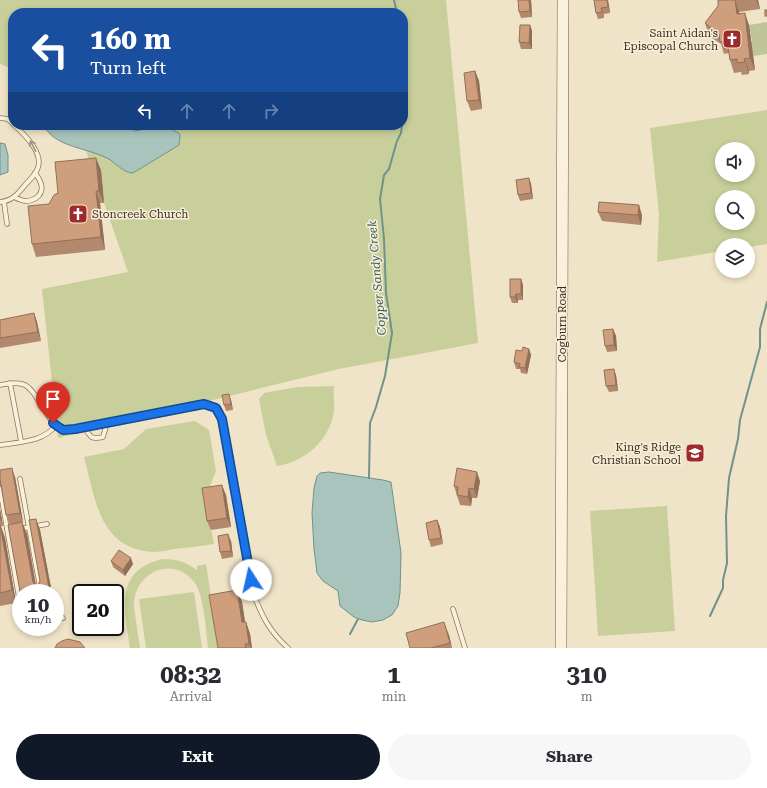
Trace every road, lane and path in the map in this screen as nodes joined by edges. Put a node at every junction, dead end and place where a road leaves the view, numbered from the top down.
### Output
1 (563, 0) edge
2 (20, 130) edge
3 (35, 173) junction
4 (14, 197) junction
5 (2, 202) edge
6 (7, 224) dead end
7 (10, 383) junction
8 (0, 385) edge
9 (107, 423) junction
10 (56, 425) junction
11 (85, 427) junction
12 (21, 441) junction
13 (0, 445) edge
14 (20, 479) dead end
15 (0, 489) edge
16 (47, 524) dead end
17 (28, 528) junction
18 (6, 532) junction
19 (16, 584) edge
20 (39, 584) edge
21 (453, 609) dead end
22 (288, 648) edge
23 (465, 648) edge
24 (561, 648) edge

1 - 24 street, Cogburn Road
3 -> 2 lane
3 - 4 lane
3 - 4 lane
4 - 5 lane
5 - 6 lane
7 - 8 lane
7 - 10 lane
7 - 12 lane
9 - 11 lane
9 - 11 lane
9 - 22 lane
10 - 11 lane
10 - 12 lane
12 - 13 lane
14 - 17 lane
15 - 18 lane
16 - 17 lane
17 - 18 lane
17 - 20 lane
18 - 19 lane
21 - 23 lane

